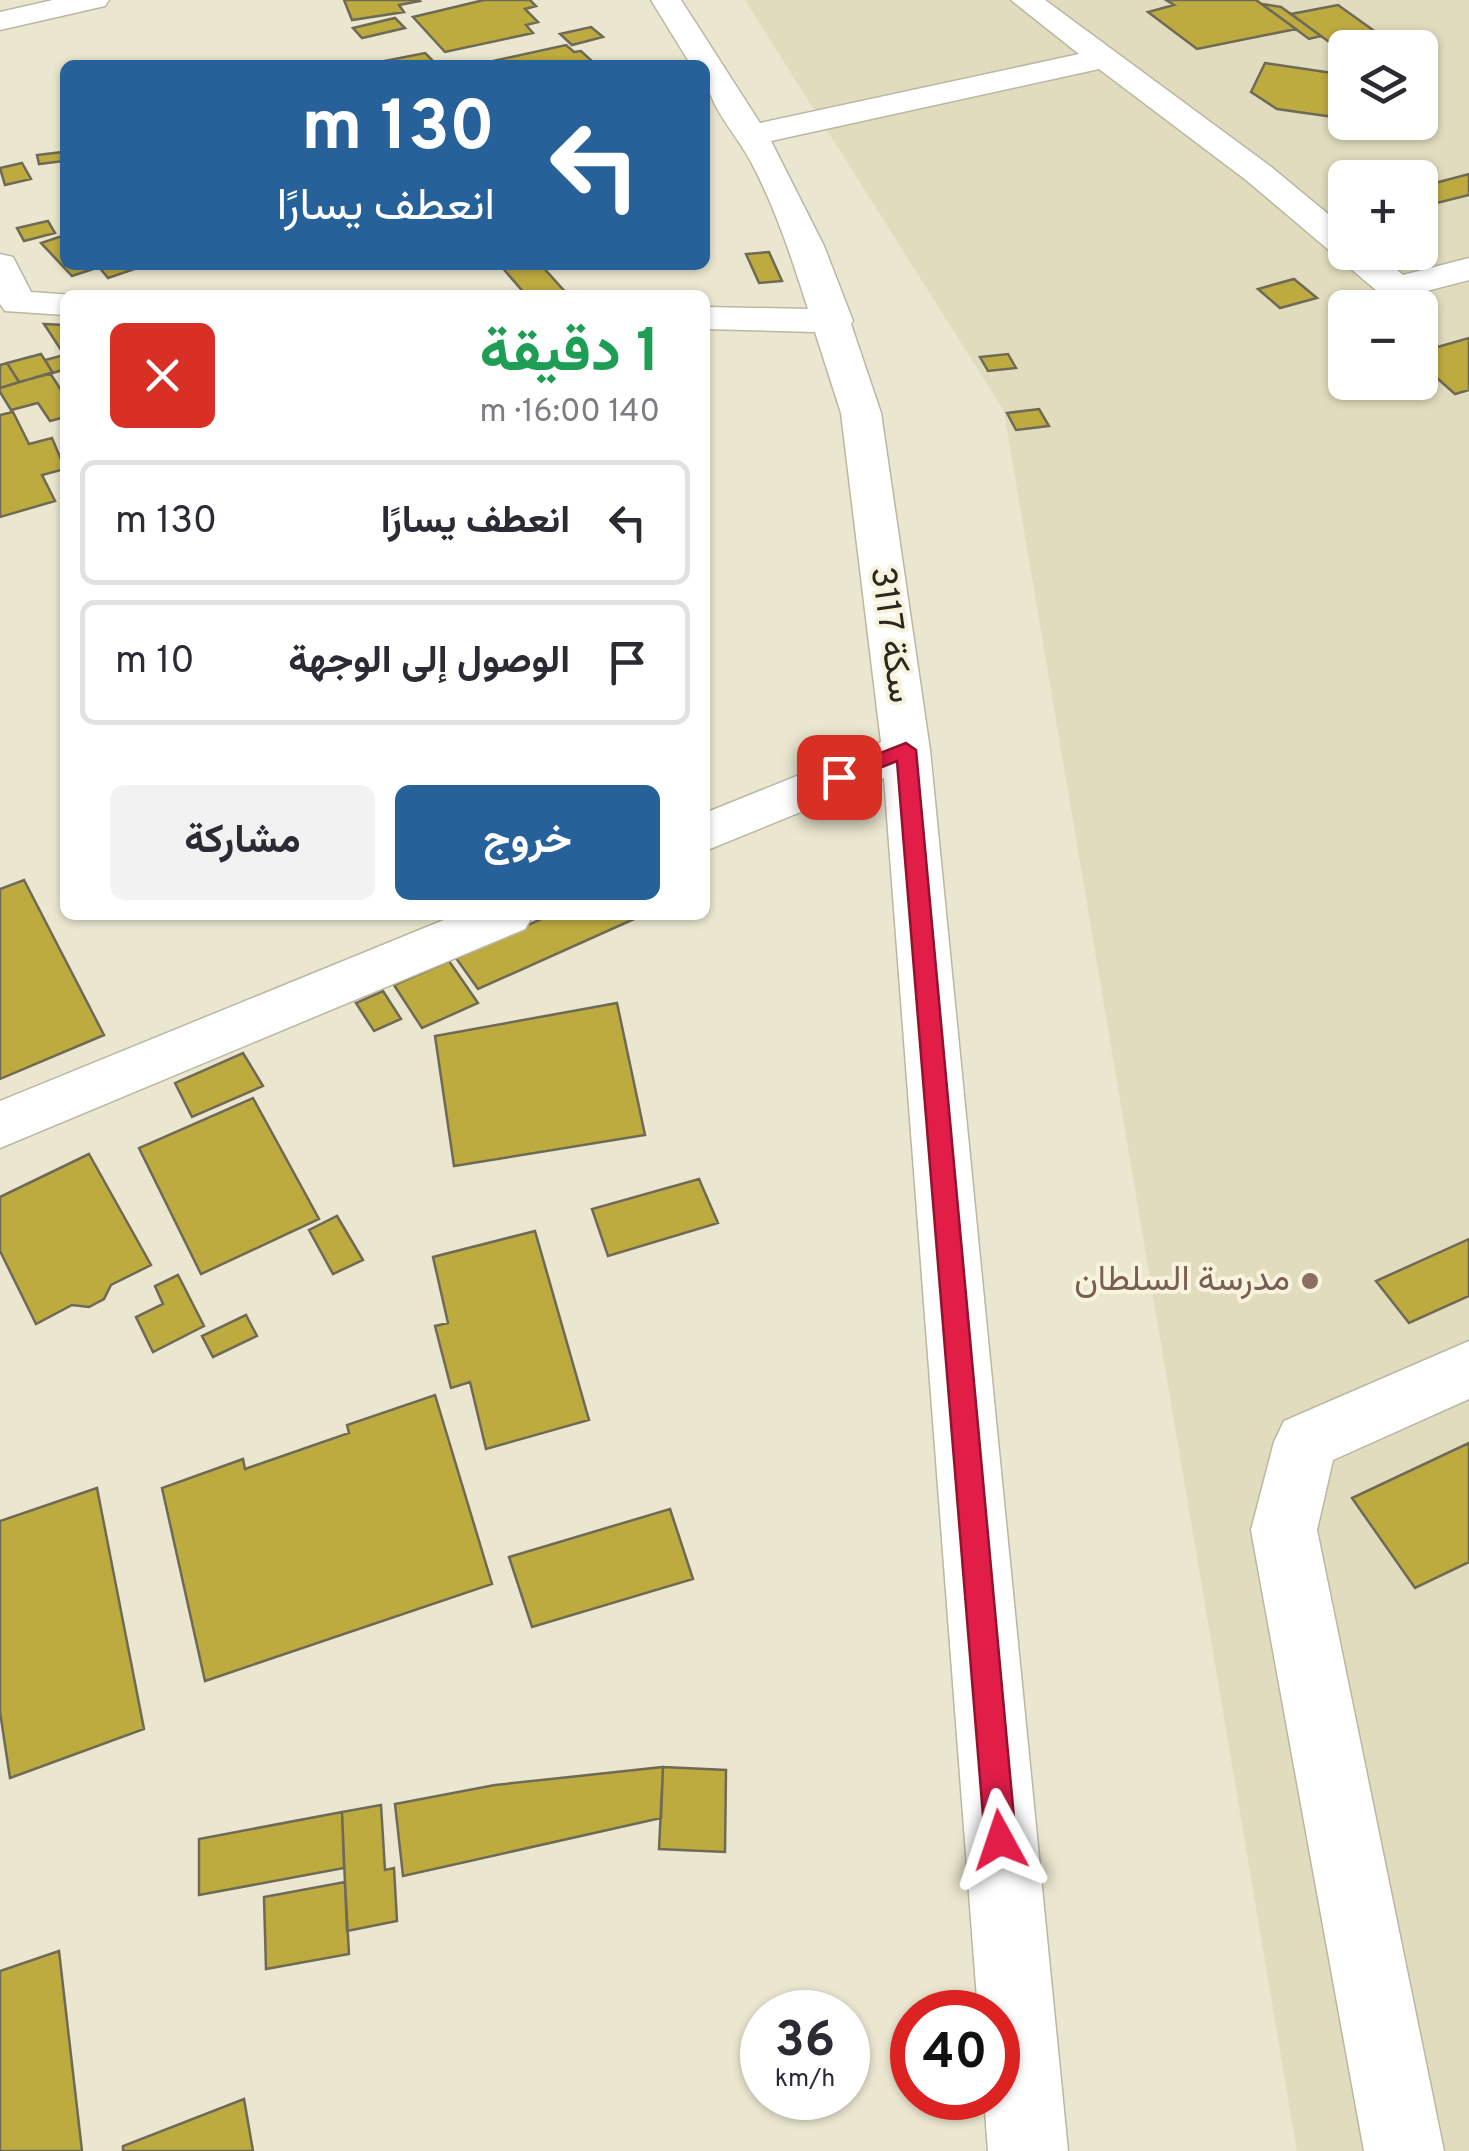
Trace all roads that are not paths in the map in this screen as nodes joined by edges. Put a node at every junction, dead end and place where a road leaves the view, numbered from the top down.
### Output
1 (94, 0) edge
2 (666, 0) edge
3 (1026, 0) edge
4 (0, 21) edge
5 (1106, 58) junction
6 (704, 60) edge
7 (710, 70) edge
8 (751, 135) junction
9 (1328, 232) edge
10 (0, 265) edge
11 (1469, 269) edge
12 (1374, 270) edge
13 (60, 304) edge
14 (710, 318) edge
15 (834, 321) junction
16 (906, 750) junction
17 (710, 831) edge
18 (495, 920) edge
19 (0, 1125) edge
20 (1469, 1369) edge
21 (1028, 2151) edge
22 (1404, 2151) edge

1 - 4 street
2 - 6 street, سكة 3117
3 - 5 street
5 - 8 street
5 - 9 street
7 - 8 street, سكة 3117
8 - 15 street, سكة 3117
10 - 13 street
11 - 12 street
14 - 15 street
15 - 16 street, سكة 3117
16 - 17 street
16 - 21 street, سكة 3117
18 - 19 street
20 - 22 street

